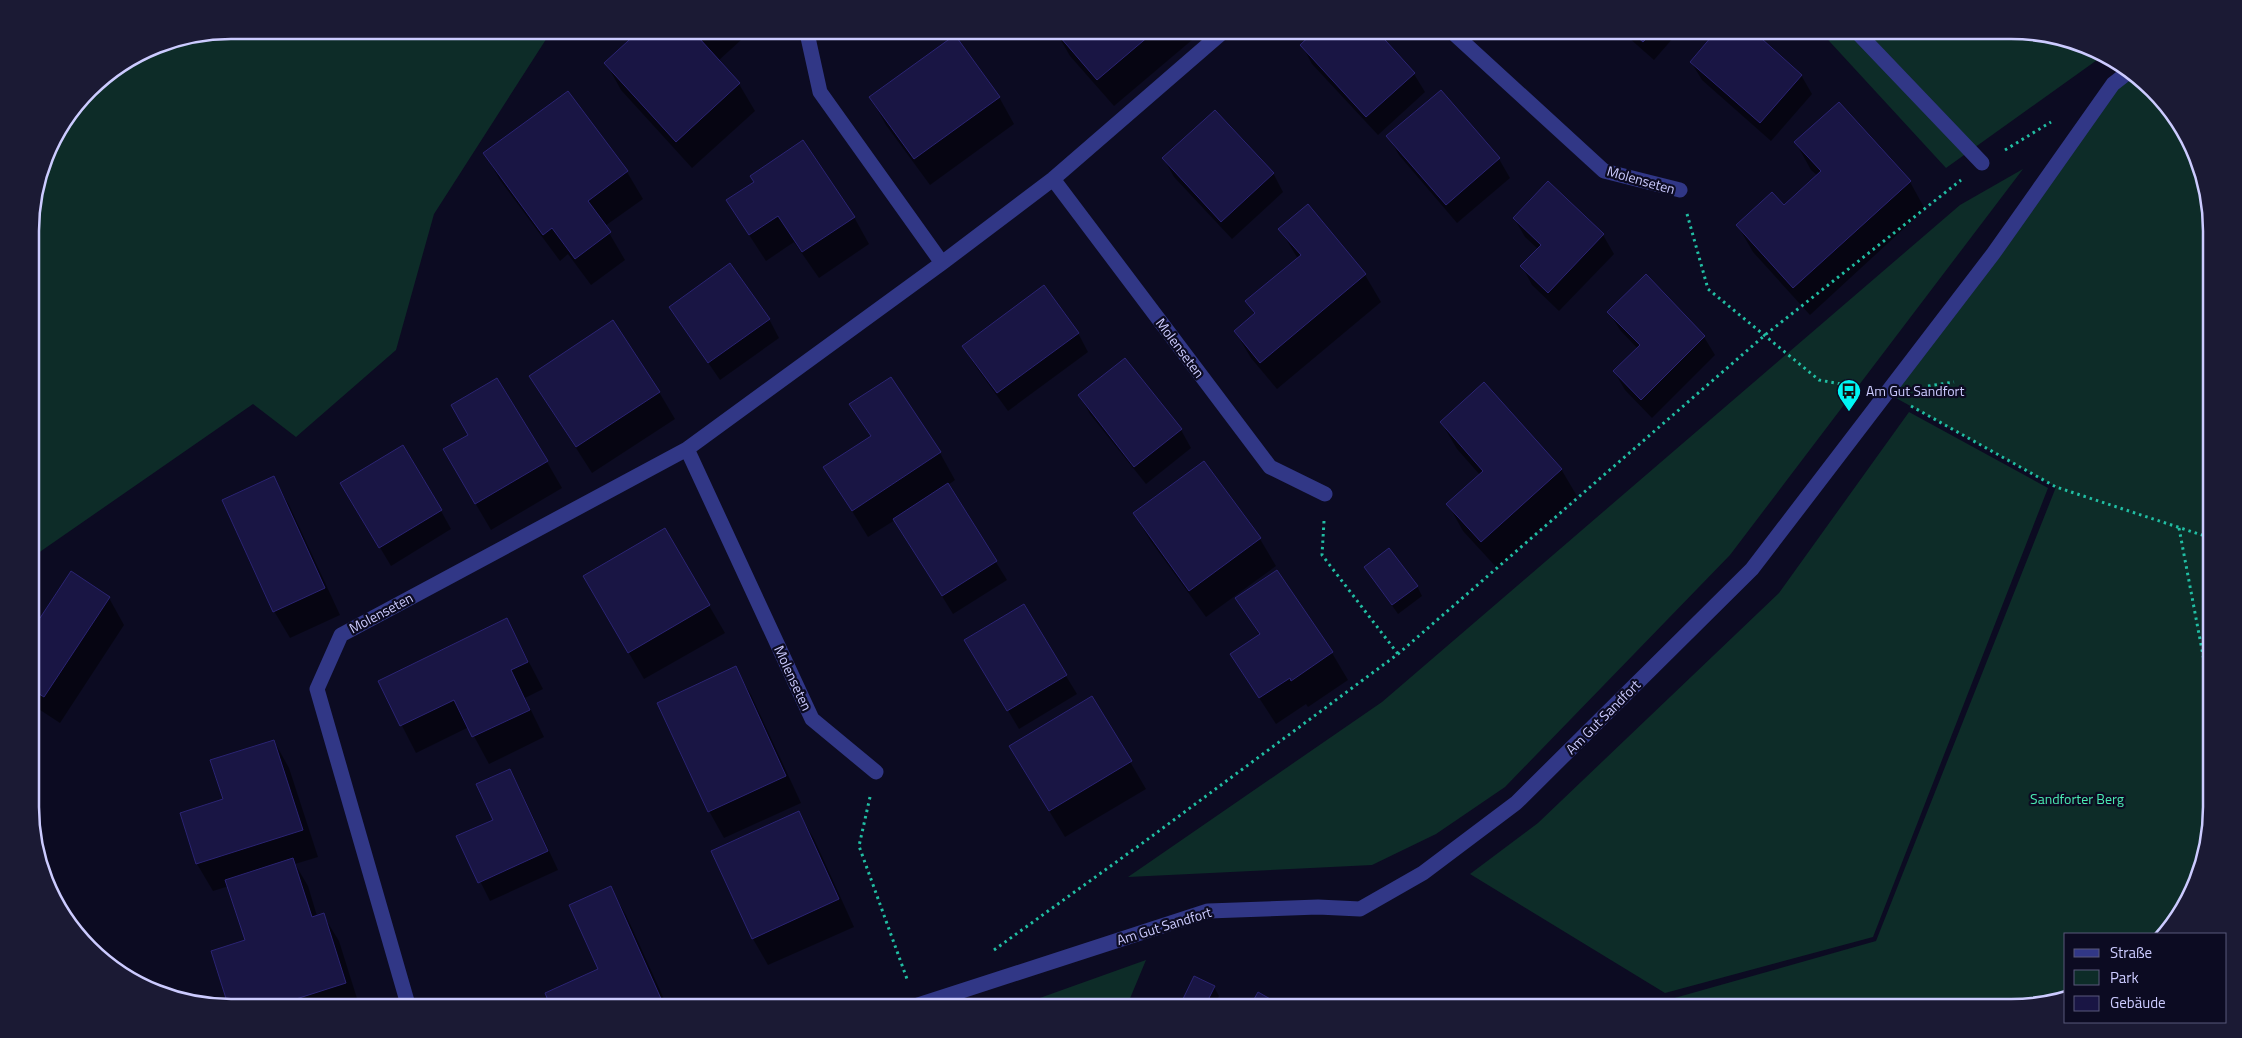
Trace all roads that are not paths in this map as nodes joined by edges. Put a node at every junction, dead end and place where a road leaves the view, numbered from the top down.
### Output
1 (808, 39) edge
2 (1215, 39) edge
3 (1460, 39) edge
4 (1864, 39) edge
5 (2124, 75) edge
6 (1982, 163) road end
7 (1053, 179) junction
8 (1680, 190) road end
9 (942, 263) junction
10 (687, 449) junction
11 (1325, 494) road end
12 (876, 772) road end
13 (406, 999) edge
14 (938, 999) edge

1 - 9 street
2 - 7 street, Molenseten
3 - 8 street, Molenseten
4 - 6 street
5 - 14 street, Am Gut Sandfort
7 - 9 street, Molenseten
7 - 11 street, Molenseten
9 - 10 street, Molenseten
10 - 12 street, Molenseten
10 - 13 street, Molenseten

